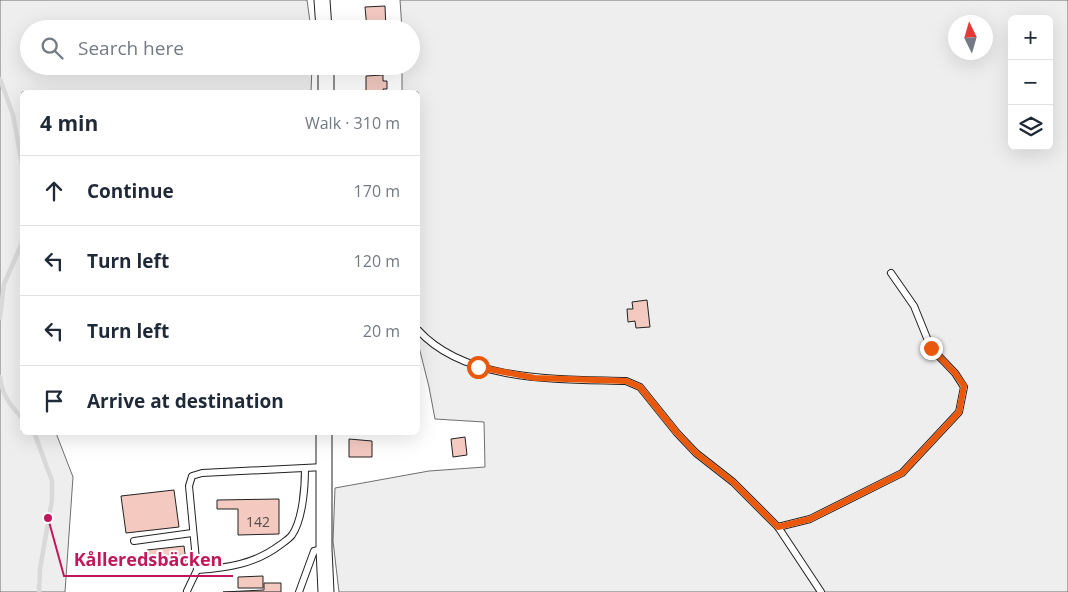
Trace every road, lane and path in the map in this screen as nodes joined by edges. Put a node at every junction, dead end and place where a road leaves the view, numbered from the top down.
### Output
1 (322, 0) edge
2 (323, 20) edge
3 (326, 75) edge
4 (326, 90) edge
5 (891, 273) dead end
6 (420, 332) edge
7 (324, 435) edge
8 (325, 467) junction
9 (305, 468) junction
10 (778, 527) junction
11 (192, 532) junction
12 (134, 541) dead end
13 (324, 549) junction
14 (197, 570) junction
15 (187, 591) dead end
16 (299, 592) edge
17 (326, 592) edge
18 (821, 592) edge

1 - 2 street
3 - 4 street
5 - 10 lane
6 - 10 lane
7 - 8 street
8 - 9 lane
8 - 13 street
9 - 11 lane
9 - 14 lane
10 - 18 lane
11 - 12 lane
11 - 14 lane
13 - 16 lane
13 - 17 street
14 - 15 lane

